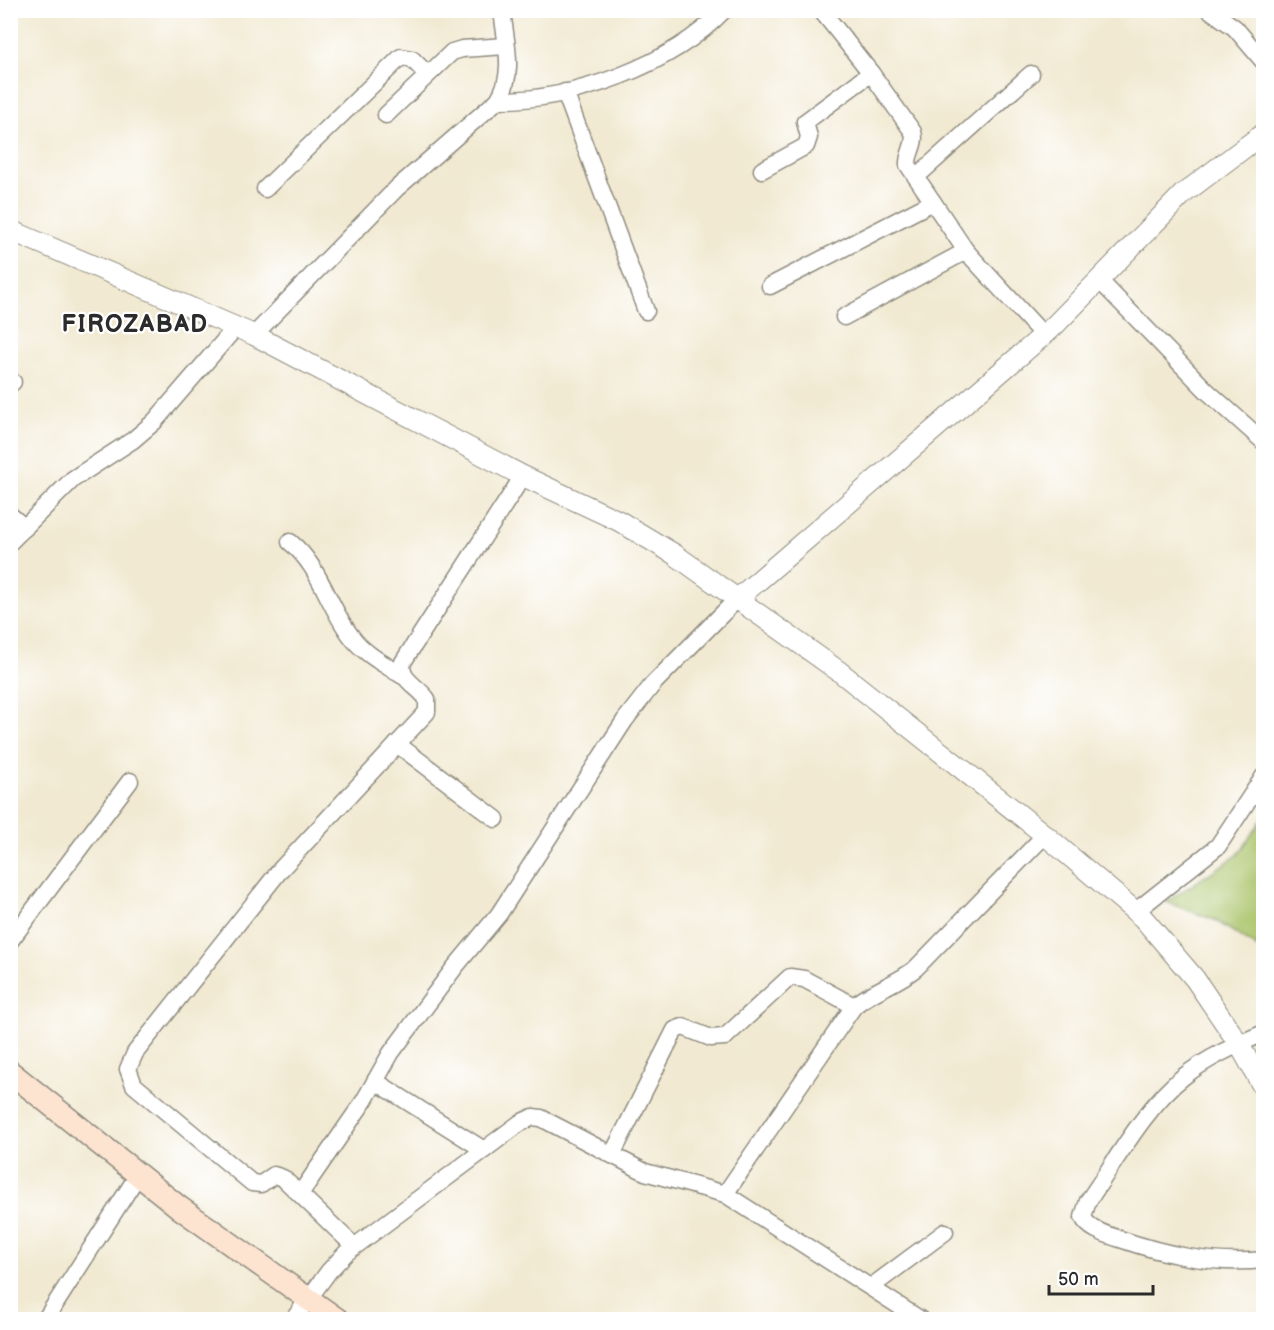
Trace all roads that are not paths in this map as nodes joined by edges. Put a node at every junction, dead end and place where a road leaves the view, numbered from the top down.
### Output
1 (502, 10) edge
2 (724, 10) edge
3 (821, 10) edge
4 (1210, 10) edge
5 (506, 46) junction
6 (1263, 62) edge
7 (871, 73) junction
8 (427, 74) junction
9 (1031, 74) dead end
10 (564, 92) junction
11 (498, 100) junction
12 (386, 115) dead end
13 (1263, 133) edge
14 (762, 170) dead end
15 (916, 177) junction
16 (265, 189) dead end
17 (933, 202) junction
18 (10, 230) edge
19 (966, 251) junction
20 (1100, 281) junction
21 (770, 286) dead end
22 (646, 311) dead end
23 (844, 317) dead end
24 (245, 331) junction
25 (1044, 336) junction
26 (1263, 442) edge
27 (524, 476) junction
28 (10, 515) edge
29 (25, 528) junction
30 (10, 542) edge
31 (290, 542) dead end
32 (736, 600) junction
33 (403, 676) junction
34 (397, 744) junction
35 (1263, 776) edge
36 (130, 781) dead end
37 (496, 819) dead end
38 (1045, 835) junction
39 (1136, 911) junction
40 (10, 941) edge
41 (854, 1006) junction
42 (1263, 1033) edge
43 (1239, 1044) junction
44 (10, 1072) edge
45 (375, 1081) junction
46 (1263, 1089) edge
47 (484, 1150) junction
48 (612, 1155) junction
49 (138, 1175) junction
50 (300, 1194) junction
51 (725, 1194) junction
52 (945, 1232) dead end
53 (354, 1246) junction
54 (1263, 1260) edge
55 (871, 1287) junction
56 (308, 1297) junction
57 (45, 1320) edge
58 (293, 1320) edge
59 (338, 1320) edge
60 (921, 1320) edge

1 - 5 street
2 - 10 street
3 - 7 street
4 - 6 street
5 - 8 street
5 - 11 street
7 - 14 street
7 - 15 street
8 - 12 street
8 - 16 street
9 - 15 street
10 - 11 street
10 - 22 street
11 - 24 street
13 - 20 street
15 - 17 street
17 - 19 street
17 - 21 street
18 - 24 street
19 - 23 street
19 - 25 street
20 - 25 street
20 - 26 street
24 - 27 street
24 - 29 street
25 - 32 street
27 - 32 street
27 - 33 street
28 - 29 street
29 - 30 street
31 - 33 street
32 - 38 street
32 - 45 street
33 - 34 street
34 - 37 street
34 - 50 street
35 - 39 street
36 - 40 street
38 - 39 street
38 - 41 street
39 - 43 street
41 - 48 street
41 - 51 street
42 - 43 street
43 - 46 street
43 - 54 street
44 - 49 main road
45 - 47 street
45 - 50 street
47 - 48 street
47 - 53 street
48 - 51 street
49 - 56 main road
49 - 57 street
50 - 53 street
51 - 55 street
52 - 55 street
53 - 56 street
55 - 60 street
56 - 58 street
56 - 59 main road

